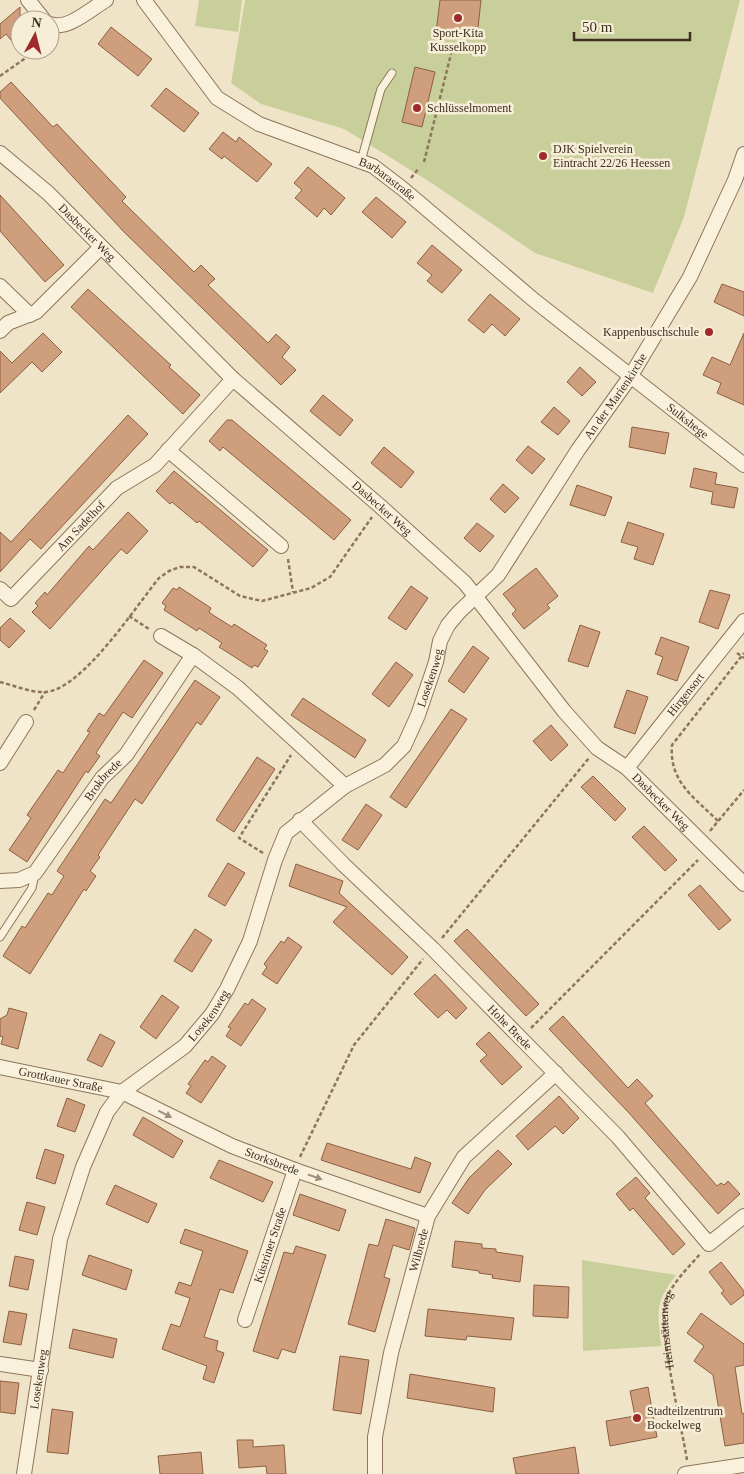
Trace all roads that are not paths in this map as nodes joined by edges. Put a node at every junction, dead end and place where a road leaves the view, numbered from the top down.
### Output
1 (28, 0) edge
2 (106, 0) edge
3 (144, 0) edge
4 (36, 10) edge
5 (60, 25) edge
6 (392, 73) dead end
7 (0, 153) edge
8 (744, 154) edge
9 (361, 162) junction
10 (100, 248) junction
11 (0, 286) edge
12 (30, 315) junction
13 (0, 331) edge
14 (630, 377) junction
15 (233, 379) junction
16 (168, 450) junction
17 (744, 465) edge
18 (280, 546) road end
19 (0, 590) edge
20 (476, 597) junction
21 (744, 621) edge
22 (161, 636) road end
23 (193, 655) junction
24 (26, 722) road end
25 (0, 763) edge
26 (627, 768) junction
27 (345, 786) junction
28 (300, 820) junction
29 (35, 873) junction
30 (0, 881) edge
31 (744, 884) edge
32 (0, 937) edge
33 (0, 1067) edge
34 (556, 1073) junction
35 (122, 1092) junction
36 (295, 1170) junction
37 (428, 1216) junction
38 (744, 1216) edge
39 (245, 1320) dead end
40 (0, 1364) edge
41 (41, 1370) junction
42 (744, 1465) edge
43 (689, 1473) edge
44 (24, 1474) edge
45 (375, 1474) edge
46 (685, 1474) edge

1 - 4 street
2 - 5 street
3 - 9 street, Barbarastraße
6 - 9 lane
7 - 10 street, Dasbecker Weg
8 - 14 street, An der Marienkirche
9 - 14 street, Barbarastraße
10 - 12 street
10 - 15 street, Dasbecker Weg
11 - 12 street
12 - 13 street
14 - 17 street, Sulkshege
14 - 20 street, An der Marienkirche
15 - 16 street, Am Sadelhof
15 - 20 street, Dasbecker Weg
16 - 18 street
16 - 19 street, Am Sadelhof
20 - 26 street, Dasbecker Weg
20 - 27 street, Losekenweg
21 - 26 street, Hirgensort
22 - 23 street
23 - 27 street
23 - 29 street, Brokbrede
24 - 25 street
26 - 31 street, Dasbecker Weg
27 - 28 street, Losekenweg
28 - 34 street, Hohe Brede
28 - 35 street, Losekenweg
29 - 30 street
29 - 32 lane
33 - 35 street, Grottkauer Straße
34 - 37 street, Wilbrede
34 - 38 street, Hohe Brede
35 -> 36 street, Storksbrede
35 - 41 street, Losekenweg
36 -> 37 street, Storksbrede
36 - 39 street, Küstriner Straße
37 - 45 street, Wilbrede
40 - 41 street
41 - 44 street, Losekenweg
42 - 43 street
43 - 46 street

